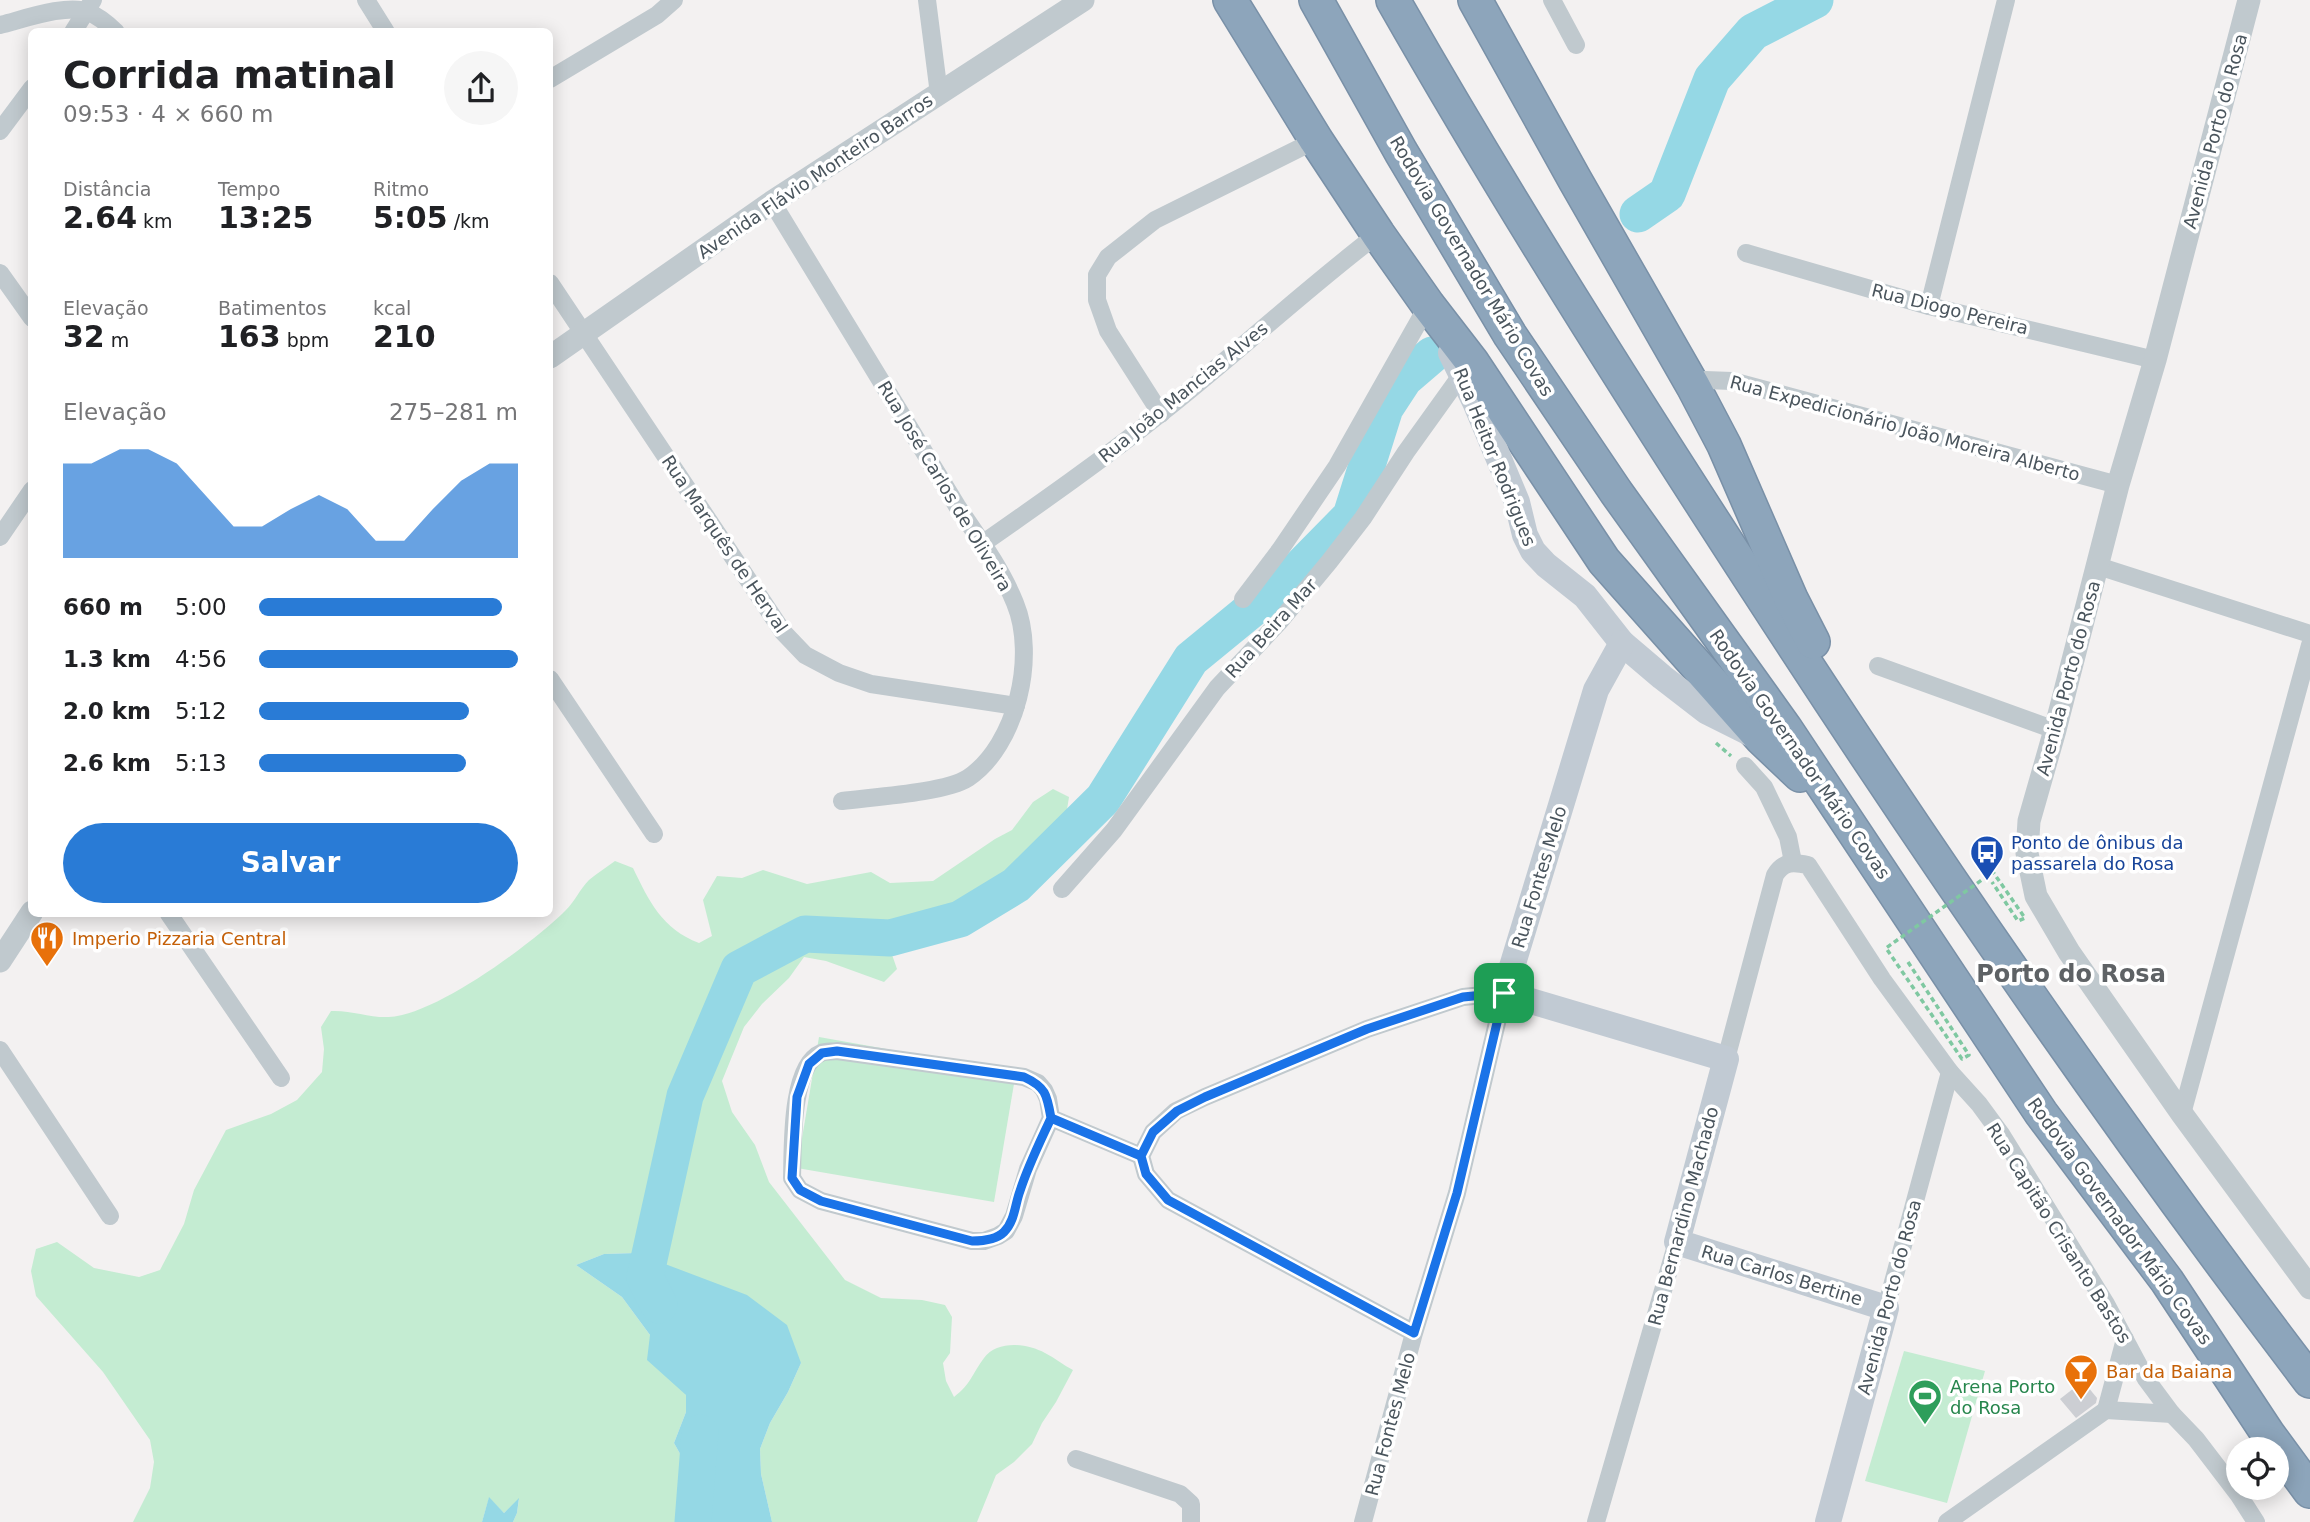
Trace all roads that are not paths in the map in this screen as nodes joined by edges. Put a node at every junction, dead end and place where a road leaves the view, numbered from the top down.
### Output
1 (366, 0) edge
2 (674, 0) edge
3 (927, 0) edge
4 (1083, 0) edge
5 (1230, 0) edge
6 (1316, 0) edge
7 (1393, 0) edge
8 (1475, 0) edge
9 (1552, 0) edge
10 (2006, 0) edge
11 (2249, 0) edge
12 (90, 6) edge
13 (0, 26) edge
14 (75, 28) edge
15 (112, 28) edge
16 (384, 28) edge
17 (1576, 45) dead end
18 (553, 77) edge
19 (28, 93) edge
20 (939, 94) junction
21 (0, 131) edge
22 (1316, 141) junction
23 (772, 202) junction
24 (1378, 234) junction
25 (1746, 253) dead end
26 (0, 273) edge
27 (553, 288) edge
28 (1929, 306) junction
29 (28, 312) edge
30 (583, 334) junction
31 (1450, 340) junction
32 (553, 355) edge
33 (2155, 360) junction
34 (1693, 386) junction
35 (1161, 414) junction
36 (2118, 485) junction
37 (28, 496) edge
38 (0, 537) edge
39 (982, 544) junction
40 (2098, 566) junction
41 (1243, 599) dead end
42 (2310, 634) edge
43 (1622, 643) junction
44 (2310, 645) edge
45 (1878, 666) dead end
46 (553, 683) edge
47 (1016, 706) junction
48 (2055, 730) junction
49 (1754, 753) junction
50 (842, 801) dead end
51 (1848, 821) junction
52 (654, 834) dead end
53 (1793, 862) junction
54 (1062, 889) dead end
55 (29, 917) edge
56 (171, 917) edge
57 (0, 961) edge
58 (1504, 993) junction
59 (0, 1049) edge
60 (1726, 1059) junction
61 (1950, 1072) junction
62 (281, 1078) dead end
63 (2182, 1114) junction
64 (1051, 1118) junction
65 (2126, 1133) junction
66 (1141, 1156) junction
67 (110, 1216) dead end
68 (1677, 1242) junction
69 (2309, 1283) edge
70 (1886, 1308) junction
71 (1414, 1333) junction
72 (2125, 1339) junction
73 (2310, 1381) edge
74 (2106, 1409) junction
75 (2172, 1414) junction
76 (1076, 1459) dead end
77 (2310, 1491) edge
78 (1191, 1522) edge
79 (1363, 1522) edge
80 (1595, 1522) edge
81 (1828, 1522) edge
82 (1947, 1522) edge
83 (2256, 1522) edge

1 - 16 street
2 - 18 street
3 - 20 street
4 - 20 street, Avenida Flávio Monteiro Barros
5 - 22 highway
6 - 51 highway, Rodovia Governador Mário Covas
7 - 65 highway
8 - 34 highway
9 - 17 street
10 - 28 street
11 - 33 street, Avenida Porto do Rosa
12 - 13 street
12 - 14 street
12 - 15 street
19 - 21 street
20 - 23 street, Avenida Flávio Monteiro Barros
22 - 24 highway
22 - 35 street
23 - 30 street, Avenida Flávio Monteiro Barros
23 - 39 street, Rua José Carlos de Oliveira
24 - 31 highway
24 - 35 street, Rua João Mancias Alves
25 - 28 street, Rua Diogo Pereira
26 - 29 street
27 - 30 street, Rua Marquês de Herval
28 - 33 street, Rua Diogo Pereira
30 - 32 street, Avenida Flávio Monteiro Barros
30 - 47 street, Rua Marquês de Herval
31 - 41 street
31 - 43 main road, Rua Heitor Rodrigues
31 - 49 highway
31 - 54 street, Rua Beira Mar
33 - 36 street, Avenida Porto do Rosa
34 - 36 street, Rua Expedicionário João Moreira Alberto
34 - 65 highway
35 - 39 street, Rua João Mancias Alves
36 - 40 street, Avenida Porto do Rosa
37 - 38 street
39 - 47 street, Rua José Carlos de Oliveira
40 - 42 street
40 - 48 street, Avenida Porto do Rosa
43 - 49 main road, Rua Heitor Rodrigues
43 - 58 main road, Rua Fontes Melo
44 - 63 street
45 - 48 street
46 - 52 street
47 - 50 street, Rua José Carlos de Oliveira
48 - 63 street, Avenida Porto do Rosa
49 - 51 highway
49 - 53 street
51 - 77 highway, Rodovia Governador Mário Covas
53 - 60 street, Rua Bernardino Machado
53 - 61 street, Rua Capitão Crisanto Bastos
55 - 57 street
56 - 62 street
58 - 60 main road
58 - 66 street
58 - 71 street, Rua Fontes Melo
59 - 67 street
60 - 68 main road, Rua Bernardino Machado
61 - 70 street, Avenida Porto do Rosa
61 - 72 street, Rua Capitão Crisanto Bastos
63 - 69 street, Avenida Porto do Rosa
64 - 64 street
64 - 66 street
65 - 73 highway
66 - 71 street
68 - 70 main road, Rua Carlos Bertine
68 - 80 street, Rua Bernardino Machado
70 - 81 main road, Avenida Porto do Rosa
71 - 79 street, Rua Fontes Melo
72 - 74 street
72 - 75 street, Rua Capitão Crisanto Bastos
74 - 75 street
74 - 82 street
75 - 83 street, Rua Capitão Crisanto Bastos
76 - 78 street

